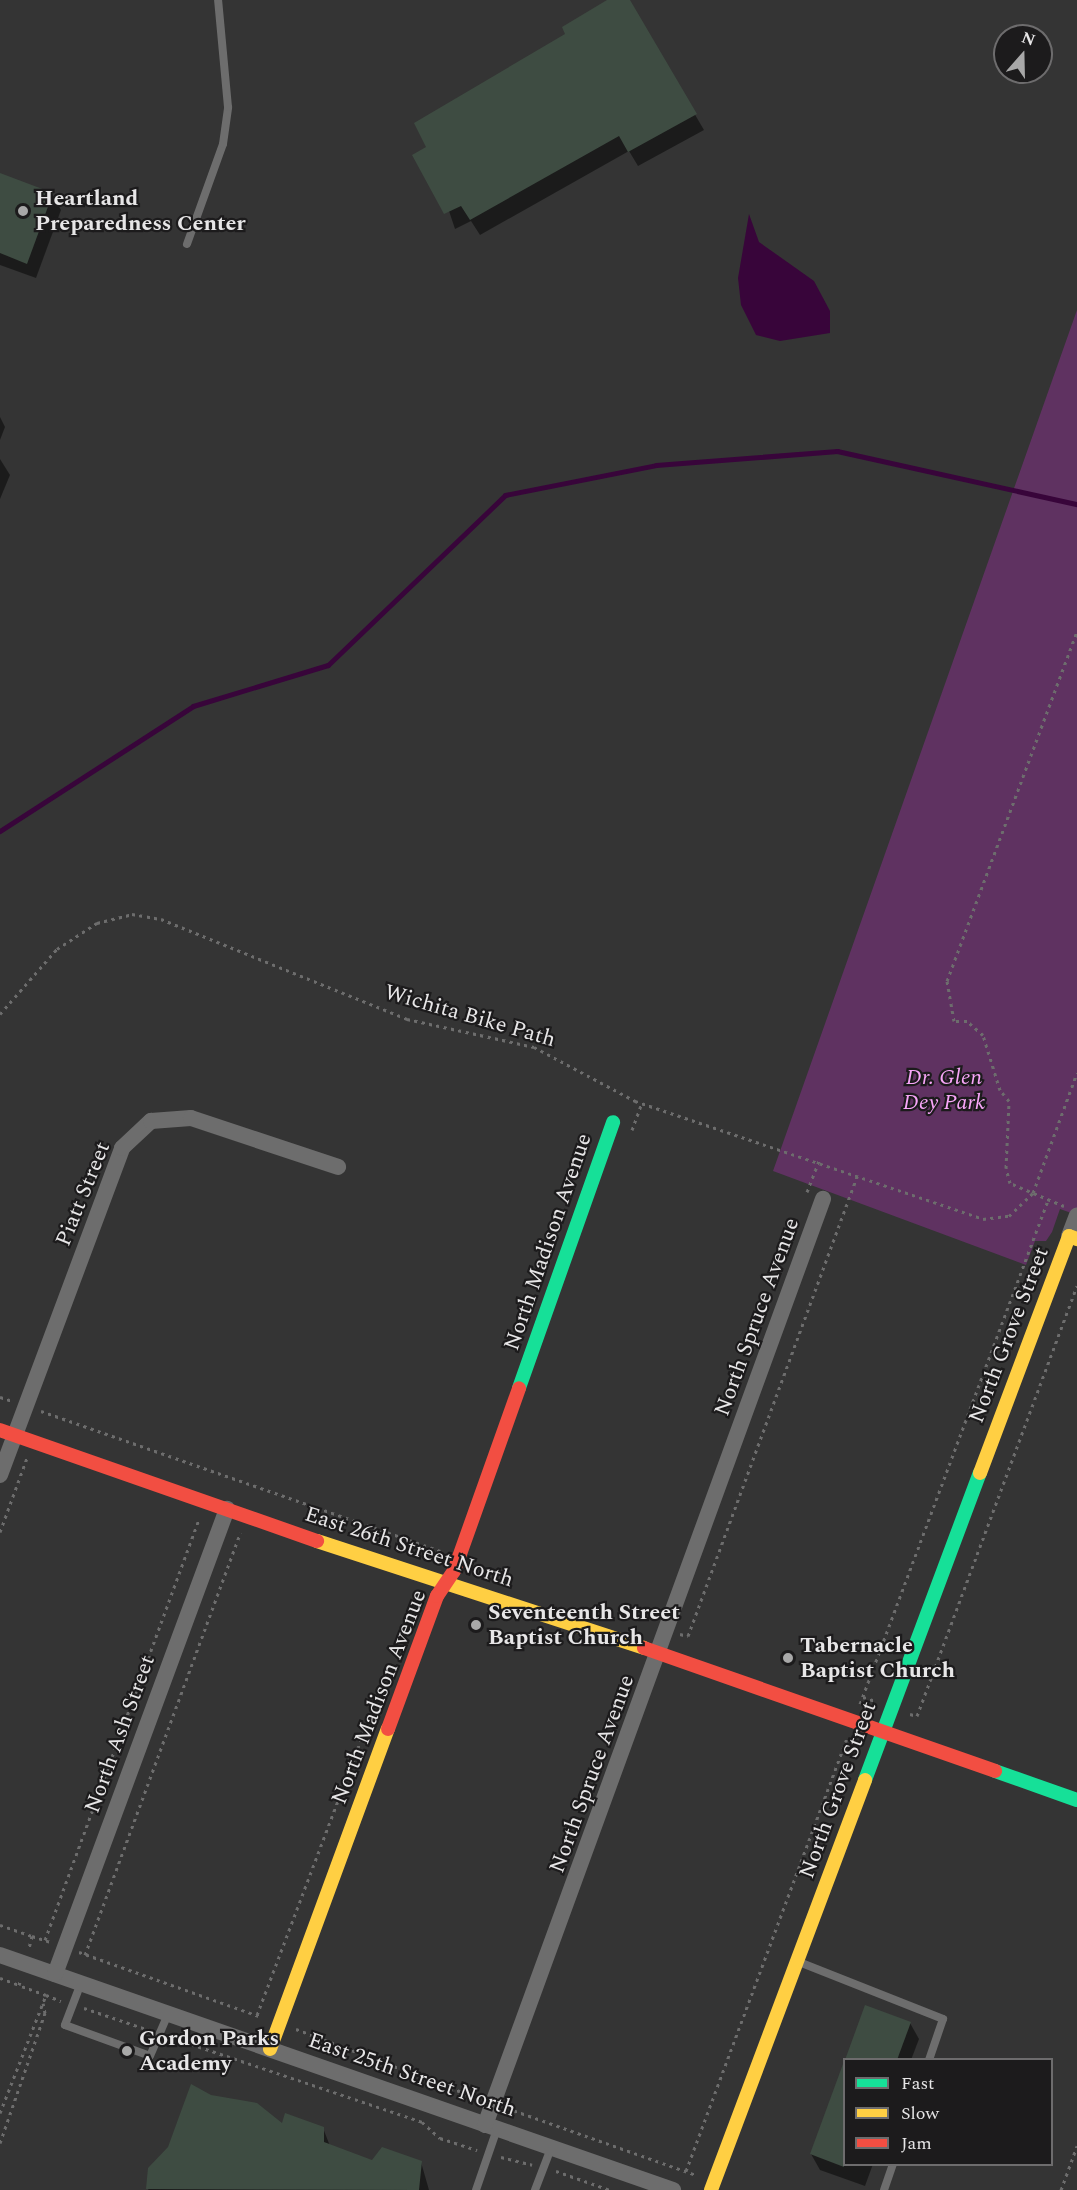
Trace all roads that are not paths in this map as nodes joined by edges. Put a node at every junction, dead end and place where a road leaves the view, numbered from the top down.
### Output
1 (218, 0) edge
2 (187, 243) dead end
3 (613, 1122) dead end
4 (338, 1167) dead end
5 (823, 1199) dead end
6 (1077, 1215) edge
7 (1073, 1237) edge
8 (7, 1433) edge
9 (0, 1475) edge
10 (227, 1509) junction
11 (447, 1581) junction
12 (661, 1654) junction
13 (883, 1729) junction
14 (1077, 1800) edge
15 (0, 1955) edge
16 (797, 1961) junction
17 (55, 1974) junction
18 (81, 1983) junction
19 (168, 2014) junction
20 (270, 2049) junction
21 (930, 2058) edge
22 (491, 2127) junction
23 (551, 2148) junction
24 (891, 2166) edge
25 (712, 2186) edge
26 (476, 2190) edge
27 (536, 2190) edge
28 (672, 2190) edge
29 (884, 2190) edge

1 - 2 lane
3 - 11 street, North Madison Avenue
4 - 8 street, Piatt Street
5 - 12 street, North Spruce Avenue
6 - 7 street
7 - 13 street, North Grove Street
8 - 9 street, Piatt Street
8 - 10 street, East 26th Street North
10 - 11 street, East 26th Street North
10 - 17 street, North Ash Street
11 - 12 street, East 26th Street North
11 - 20 street, North Madison Avenue
12 - 13 street, East 26th Street North
12 - 22 street, North Spruce Avenue
13 - 14 street, East 26th Street North
13 - 16 street, North Grove Street
15 - 17 street, East 25th Street North
16 - 21 lane
16 - 25 street, North Grove Street
17 - 18 street, East 25th Street North
18 - 19 street, East 25th Street North
18 - 19 lane
19 - 20 street, East 25th Street North
20 - 22 street, East 25th Street North
22 - 23 street, East 25th Street North
22 - 26 lane
23 - 27 lane
23 - 28 street, East 25th Street North
24 - 29 lane

